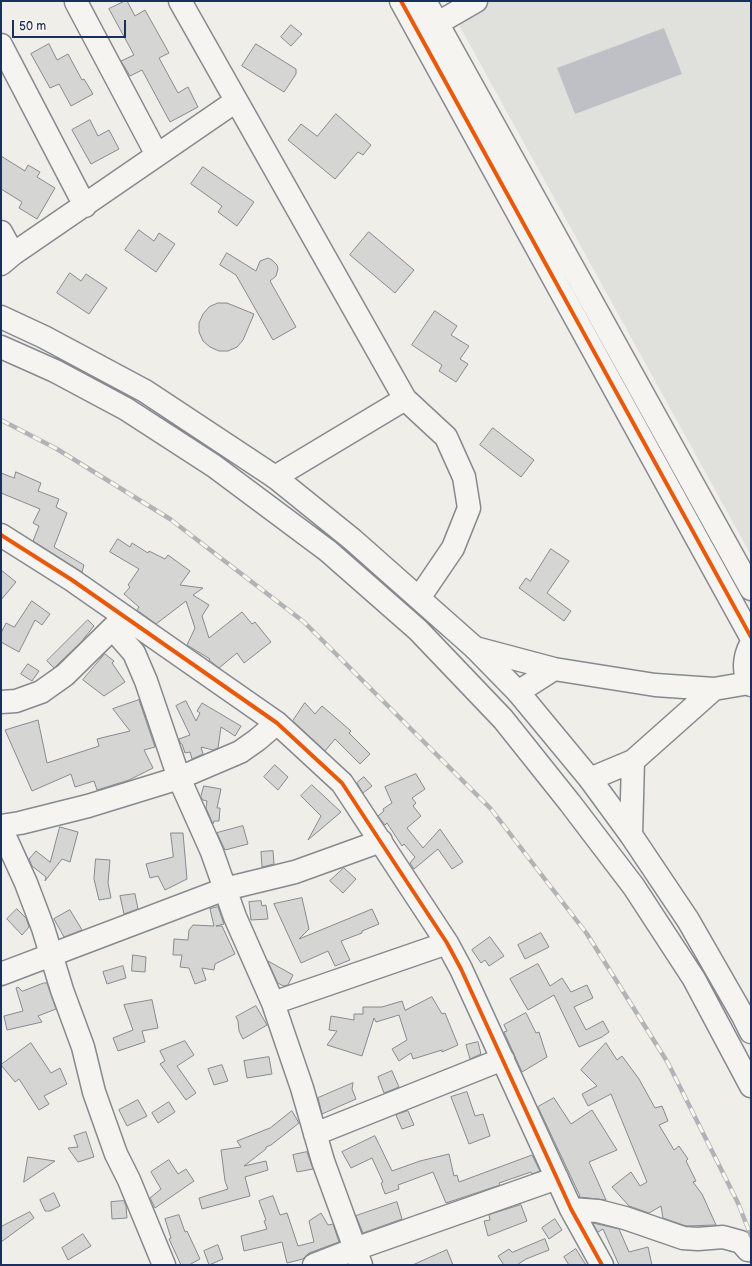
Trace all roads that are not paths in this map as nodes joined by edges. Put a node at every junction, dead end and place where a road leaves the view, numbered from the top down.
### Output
1 (180, 1) edge
2 (401, 1) edge
3 (425, 1) edge
4 (476, 1) edge
5 (76, 2) edge
6 (438, 23) junction
7 (1, 45) edge
8 (236, 101) junction
9 (157, 155) junction
10 (84, 206) junction
11 (1, 232) edge
12 (7, 259) edge
13 (1, 317) edge
14 (1, 347) edge
15 (405, 399) junction
16 (275, 477) junction
17 (3, 539) edge
18 (751, 589) edge
19 (419, 598) junction
20 (119, 623) junction
21 (751, 637) edge
22 (751, 644) edge
23 (475, 648) junction
24 (554, 669) junction
25 (750, 684) edge
26 (714, 689) junction
27 (518, 692) junction
28 (1, 702) edge
29 (277, 723) junction
30 (634, 761) junction
31 (179, 778) junction
32 (590, 780) junction
33 (1, 827) edge
34 (631, 835) junction
35 (381, 841) junction
36 (225, 889) junction
37 (447, 943) junction
38 (51, 955) junction
39 (1, 974) edge
40 (273, 1003) junction
41 (751, 1032) edge
42 (503, 1059) junction
43 (751, 1086) edge
44 (316, 1134) junction
45 (556, 1178) junction
46 (571, 1209) junction
47 (748, 1250) dead end
48 (358, 1257) edge
49 (164, 1265) edge
50 (314, 1265) edge
51 (602, 1265) edge

1 - 8 main road
2 - 21 main road
3 - 6 main road
4 - 6 main road
5 - 9 main road
6 - 18 main road
7 - 10 main road
8 - 9 main road
8 - 15 main road
9 - 10 main road
10 - 12 main road
11 - 12 main road
13 - 16 main road
14 - 43 main road
15 - 16 main road
15 - 19 main road
16 - 19 main road
17 - 20 main road
19 - 23 main road
20 - 28 main road
20 - 29 main road
20 - 31 main road
22 - 25 main road
23 - 24 main road
23 - 27 main road
24 - 26 main road
24 - 27 main road
25 - 26 main road
26 - 30 main road
27 - 32 main road
29 - 31 main road
29 - 35 main road
30 - 32 main road
30 - 34 main road
31 - 33 main road
31 - 36 main road
32 - 34 main road
33 - 38 main road
34 - 41 main road
35 - 36 main road
35 - 37 main road
36 - 38 main road
36 - 40 main road
37 - 40 main road
37 - 42 main road
38 - 39 main road
38 - 49 main road
40 - 44 main road
42 - 44 main road
42 - 45 main road
44 - 48 main road
45 - 46 main road
45 - 48 main road
46 - 47 main road
46 - 51 main road
48 - 50 main road

